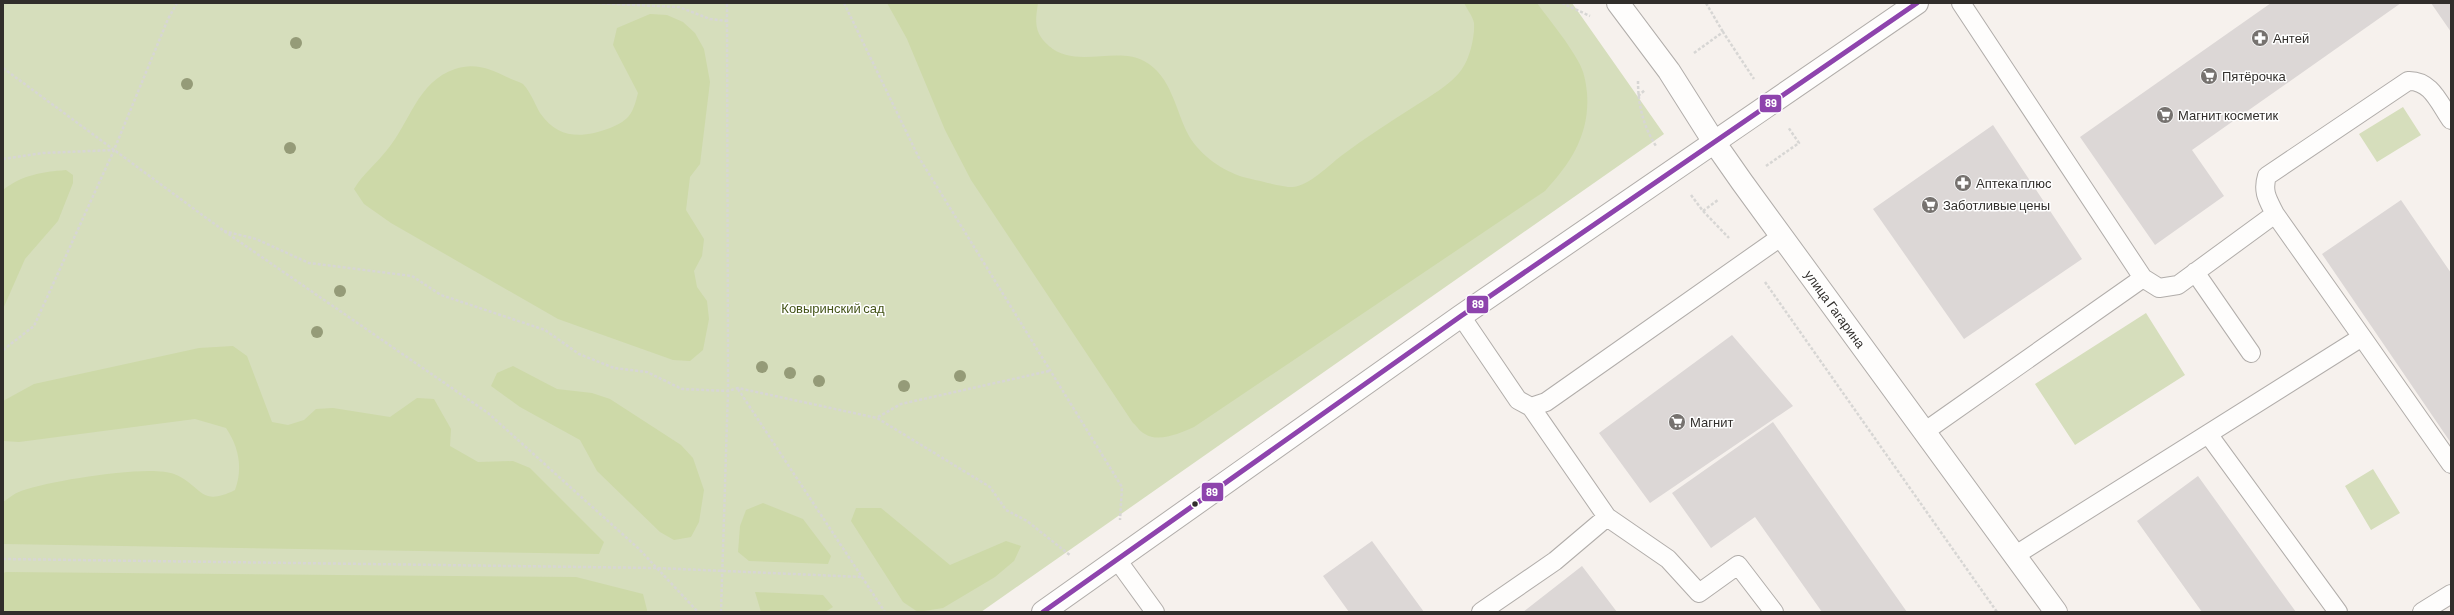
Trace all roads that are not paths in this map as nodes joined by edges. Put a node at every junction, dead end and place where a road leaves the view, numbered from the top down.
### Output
1 (1618, 3) edge
2 (1917, 3) edge
3 (1961, 3) edge
4 (2451, 120) edge
5 (1714, 142) junction
6 (2275, 214) junction
7 (1782, 236) junction
8 (2195, 272) junction
9 (2143, 278) junction
10 (1462, 316) junction
11 (2362, 337) junction
12 (2251, 353) dead end
13 (1531, 407) junction
14 (1924, 432) junction
15 (2208, 434) junction
16 (2451, 464) edge
17 (1607, 517) junction
18 (2014, 556) junction
19 (1118, 561) junction
20 (2451, 594) edge
21 (1043, 612) edge
22 (1155, 612) edge
23 (1481, 612) edge
24 (1774, 612) edge
25 (2056, 612) edge
26 (2338, 612) edge
27 (2422, 612) edge

1 - 5 street, улица Гагарина
2 - 5 street
3 - 9 lane
4 - 6 lane
5 - 7 street, улица Гагарина
5 - 10 street
6 - 8 lane
6 - 11 lane
7 - 13 lane
7 - 14 street, улица Гагарина
8 - 9 lane
8 - 12 lane
9 - 14 lane
10 - 13 lane
10 - 19 street
11 - 15 lane
11 - 16 lane
13 - 17 lane
14 - 18 street, улица Гагарина
15 - 18 lane
15 - 26 lane
17 - 23 lane
17 - 24 lane
18 - 25 street, улица Гагарина
19 - 21 street
19 - 22 lane
20 - 27 lane

